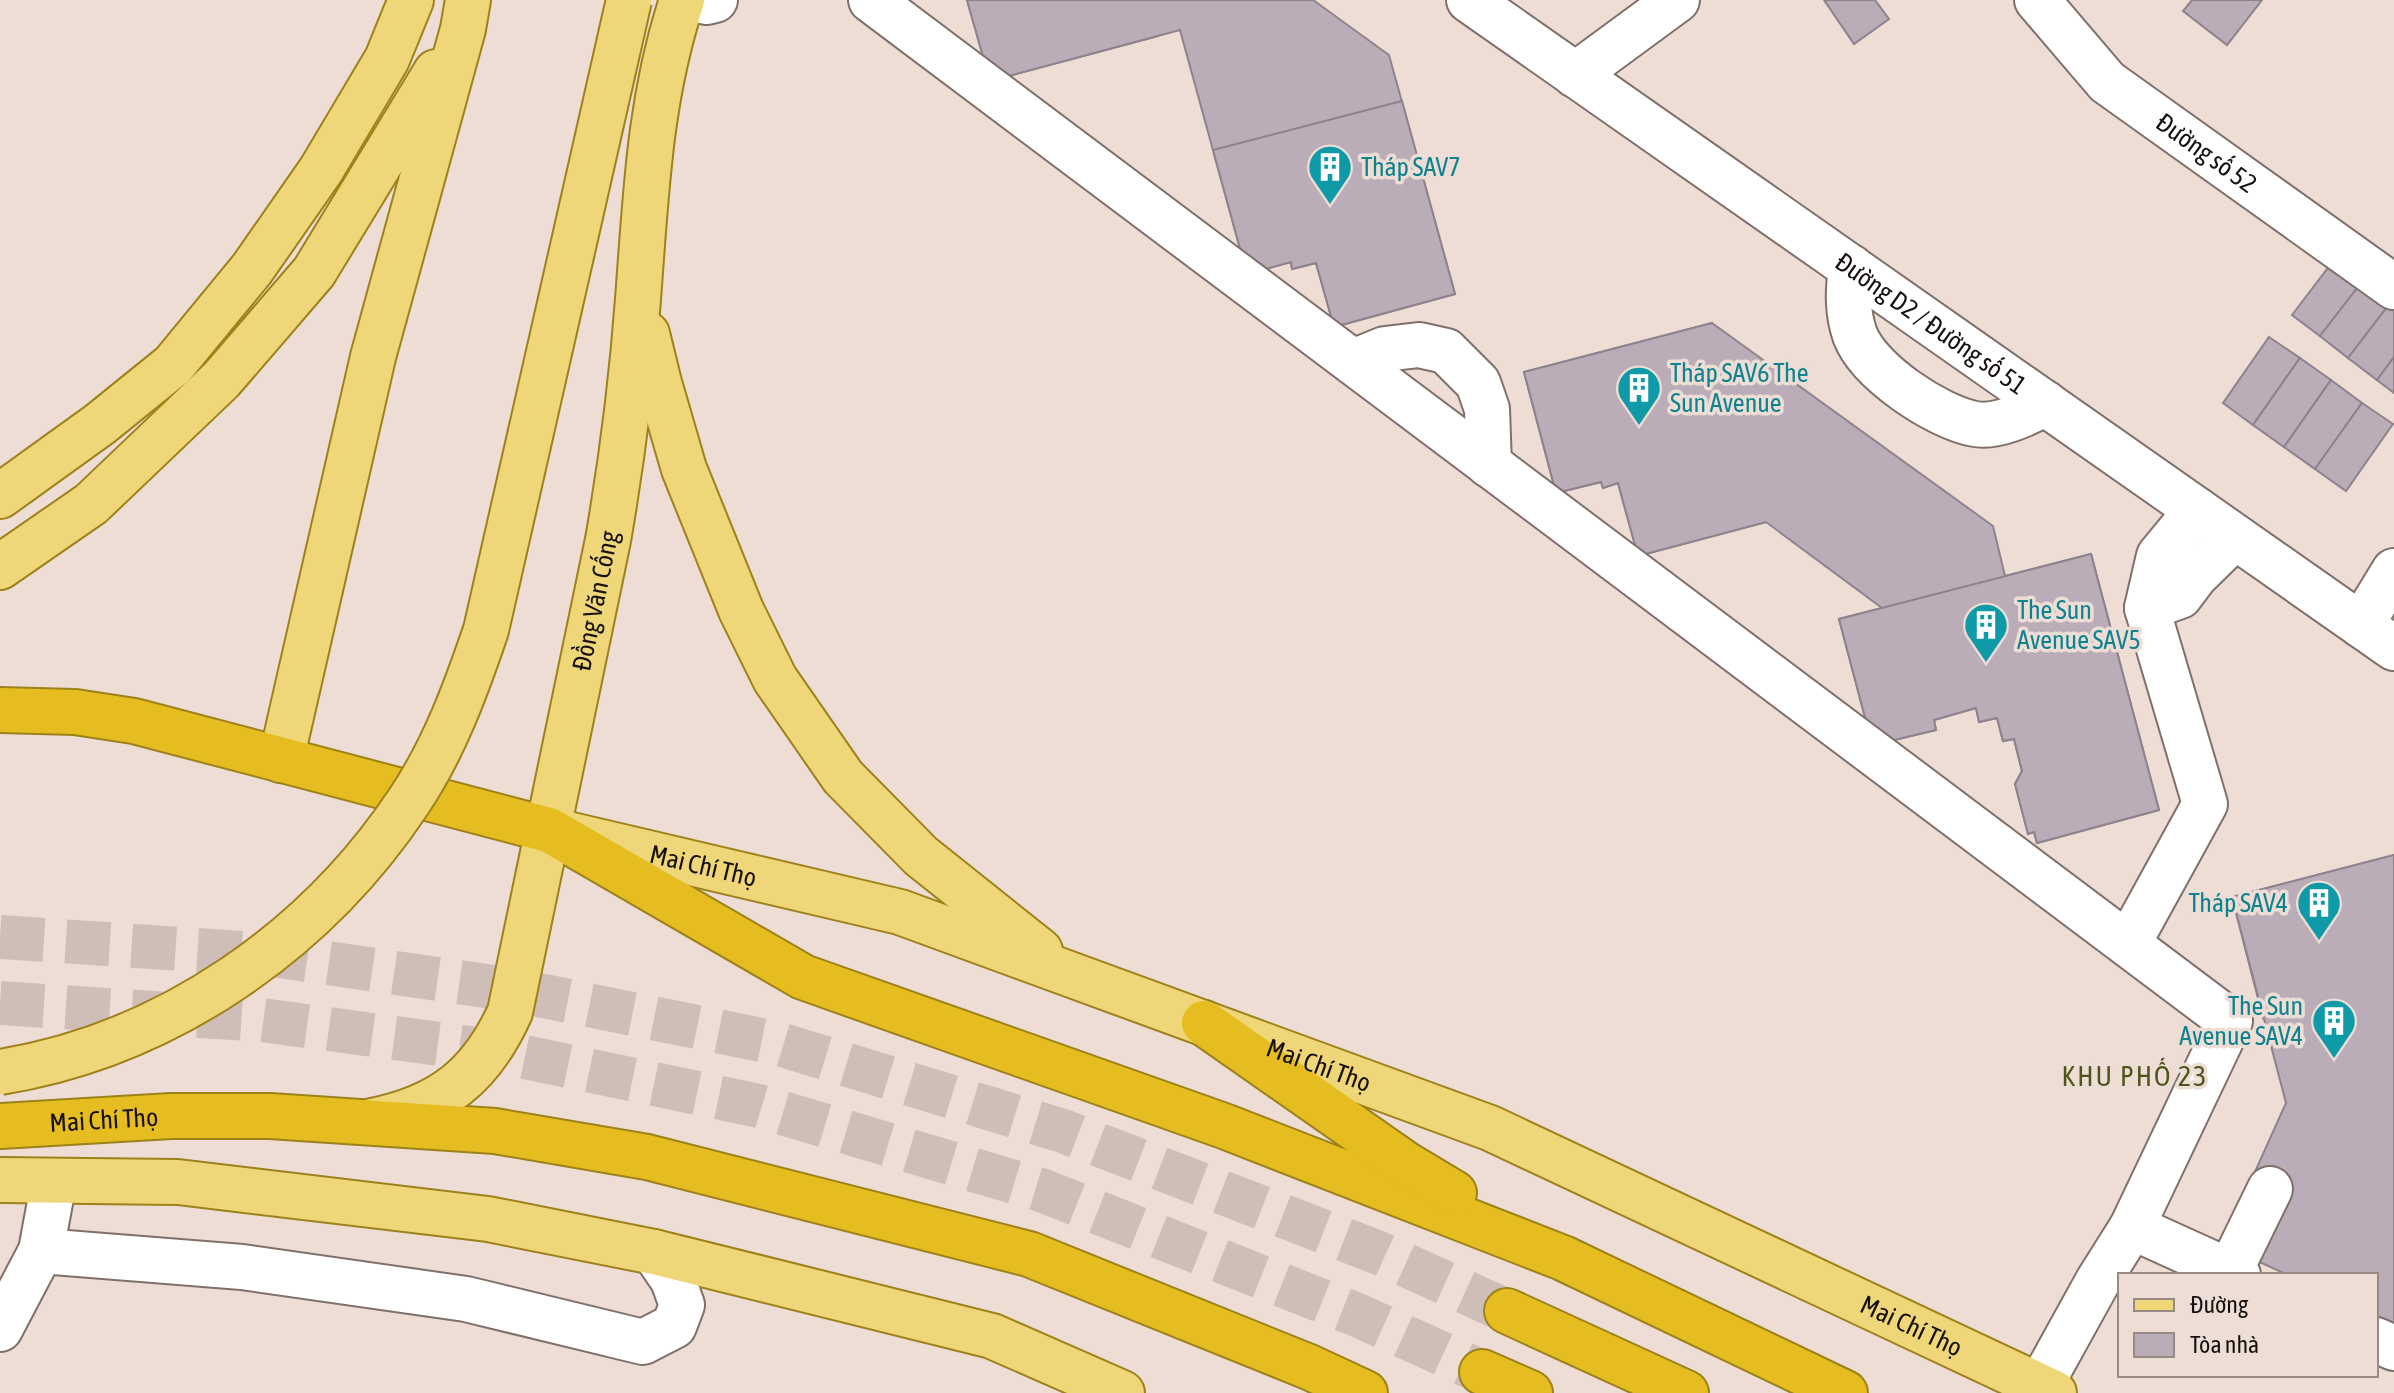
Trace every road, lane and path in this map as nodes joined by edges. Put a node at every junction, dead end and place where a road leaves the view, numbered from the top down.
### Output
1 (411, 0) edge
2 (629, 0) edge
3 (682, 0) edge
4 (698, 0) edge
5 (715, 0) edge
6 (871, 0) edge
7 (1469, 0) edge
8 (1677, 0) edge
9 (2037, 0) edge
10 (465, 15) edge
11 (1575, 75) junction
12 (1851, 267) junction
13 (2394, 287) edge
14 (638, 297) junction
15 (1353, 362) junction
16 (2045, 403) junction
17 (1489, 465) junction
18 (0, 496) edge
19 (2197, 510) junction
20 (2235, 537) junction
21 (0, 567) edge
22 (2394, 571) edge
23 (2147, 608) junction
24 (2377, 636) edge
25 (0, 710) edge
26 (281, 760) junction
27 (549, 830) junction
28 (2128, 944) junction
29 (1070, 974) junction
30 (1204, 1023) junction
31 (0, 1072) edge
32 (370, 1121) junction
33 (0, 1126) edge
34 (0, 1180) edge
35 (54, 1181) junction
36 (2270, 1189) dead end
37 (2132, 1227) junction
38 (41, 1251) junction
39 (654, 1252) junction
40 (1563, 1258) junction
41 (2234, 1273) edge
42 (1507, 1311) tunnel mouth
43 (0, 1329) edge
44 (1482, 1372) tunnel mouth
45 (2047, 1390) edge
46 (1122, 1393) edge
47 (1365, 1393) edge
48 (1530, 1393) edge
49 (1686, 1393) edge
50 (1845, 1393) edge

1 - 18 main road
2 - 31 main road, bridge
3 - 14 main road, Đồng Văn Cống
4 - 5 street
6 - 15 street
7 - 11 street, Đường D2 / Đường số 51
8 - 11 street
9 - 13 street, Đường số 52
10 - 21 main road
10 - 26 main road
11 - 12 street, Đường D2 / Đường số 51
12 - 16 street, Đường D2 / Đường số 51
12 - 16 street
14 - 27 main road, Đồng Văn Cống
14 - 29 main road
15 - 17 street
15 - 17 street
16 - 19 street, Đường D2 / Đường số 51
17 - 28 street
19 - 20 street, Đường D2 / Đường số 51
19 - 23 street
20 - 23 street
20 - 24 street, Đường D2 / Đường số 51
22 - 24 street
23 - 28 street
25 - 26 highway, Mai Chí Thọ
26 - 27 highway, Mai Chí Thọ
27 - 29 main road, Mai Chí Thọ
27 - 32 main road, Đồng Văn Cống
27 - 40 highway, Mai Chí Thọ
28 - 37 street
29 - 30 main road, Mai Chí Thọ
30 - 40 highway
30 - 45 main road, Mai Chí Thọ
32 - 33 highway, Mai Chí Thọ
32 - 47 highway, Mai Chí Thọ
34 - 35 main road
35 - 38 street
35 - 39 main road
36 - 41 street
37 - 41 street
37 - 45 street
38 - 39 street
38 - 43 street
39 - 46 main road
40 - 50 highway, Mai Chí Thọ
42 - 49 highway
44 - 48 highway

